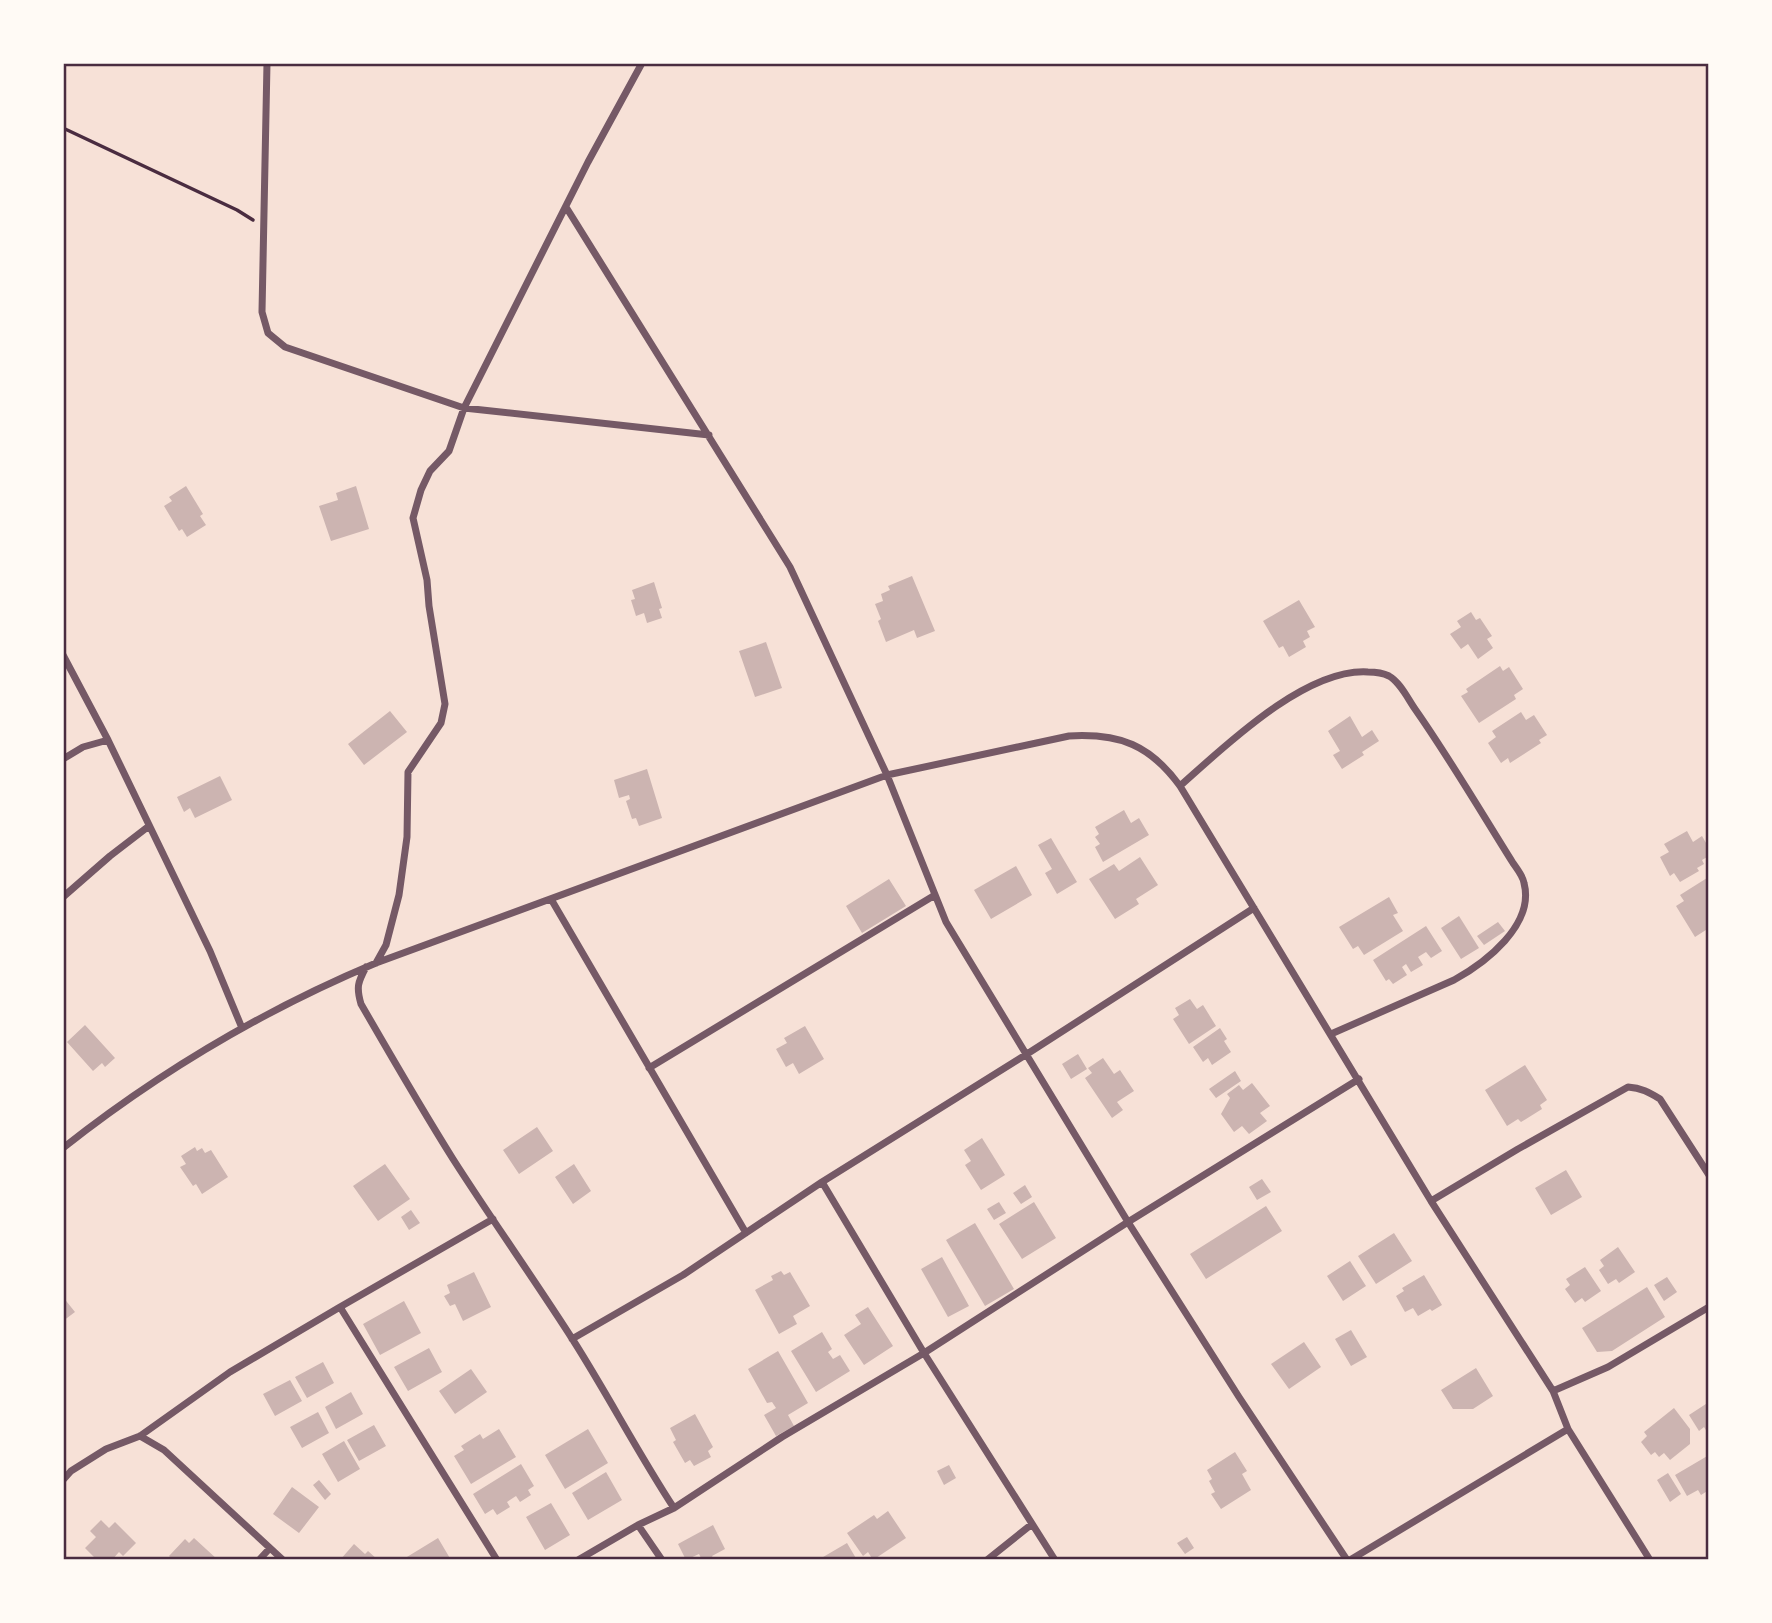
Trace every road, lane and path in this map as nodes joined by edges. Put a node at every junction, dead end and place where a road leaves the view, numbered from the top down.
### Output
1 (267, 63) edge
2 (642, 63) edge
3 (63, 128) edge
4 (566, 207) junction
5 (264, 226) junction
6 (464, 408) junction
7 (709, 435) junction
8 (63, 656) edge
9 (108, 740) junction
10 (63, 759) edge
11 (887, 775) junction
12 (1180, 786) junction
13 (149, 826) junction
14 (935, 895) junction
15 (63, 897) edge
16 (551, 899) junction
17 (1254, 908) junction
18 (376, 963) junction
19 (367, 967) junction
20 (242, 1028) junction
21 (1331, 1034) junction
22 (1027, 1054) junction
23 (649, 1068) junction
24 (1359, 1079) junction
25 (63, 1148) edge
26 (1709, 1175) edge
27 (822, 1182) junction
28 (1432, 1201) junction
29 (493, 1219) junction
30 (1128, 1222) junction
31 (746, 1233) junction
32 (340, 1307) junction
33 (1709, 1307) edge
34 (572, 1339) junction
35 (923, 1353) junction
36 (1553, 1391) junction
37 (1568, 1429) junction
38 (140, 1436) junction
39 (63, 1480) edge
40 (674, 1508) junction
41 (1032, 1524) junction
42 (638, 1525) junction
43 (270, 1548) junction
44 (259, 1560) edge
45 (283, 1560) edge
46 (497, 1560) edge
47 (578, 1560) edge
48 (662, 1560) edge
49 (986, 1560) edge
50 (1055, 1560) edge
51 (1348, 1560) edge
52 (1650, 1560) edge

1 - 5 street
2 - 4 street
3 - 5 path
4 - 6 street
4 - 7 street
5 - 6 street
6 - 7 street
6 - 18 street
7 - 11 street
8 - 9 street
9 - 10 street
9 - 13 street
11 - 12 street
11 - 14 street
11 - 16 street
12 - 17 street
12 - 21 street
13 - 15 street
13 - 20 street
14 - 22 street
14 - 23 street
16 - 18 street
16 - 23 street
17 - 21 street
17 - 22 street
18 - 19 street
19 - 20 street
19 - 29 street
20 - 25 street
21 - 24 street
22 - 27 street
22 - 30 street
23 - 31 street
24 - 28 street
24 - 30 street
26 - 28 street
27 - 31 street
27 - 35 street
28 - 36 street
29 - 32 street
29 - 34 street
30 - 35 street
30 - 51 street
31 - 34 street
32 - 38 street
32 - 46 street
33 - 36 street
34 - 40 street
35 - 40 street
35 - 41 street
36 - 37 street
37 - 51 street
37 - 52 street
38 - 39 street
38 - 43 street
40 - 42 street
41 - 49 street
41 - 50 street
42 - 47 street
42 - 48 street
43 - 44 street
43 - 45 street

